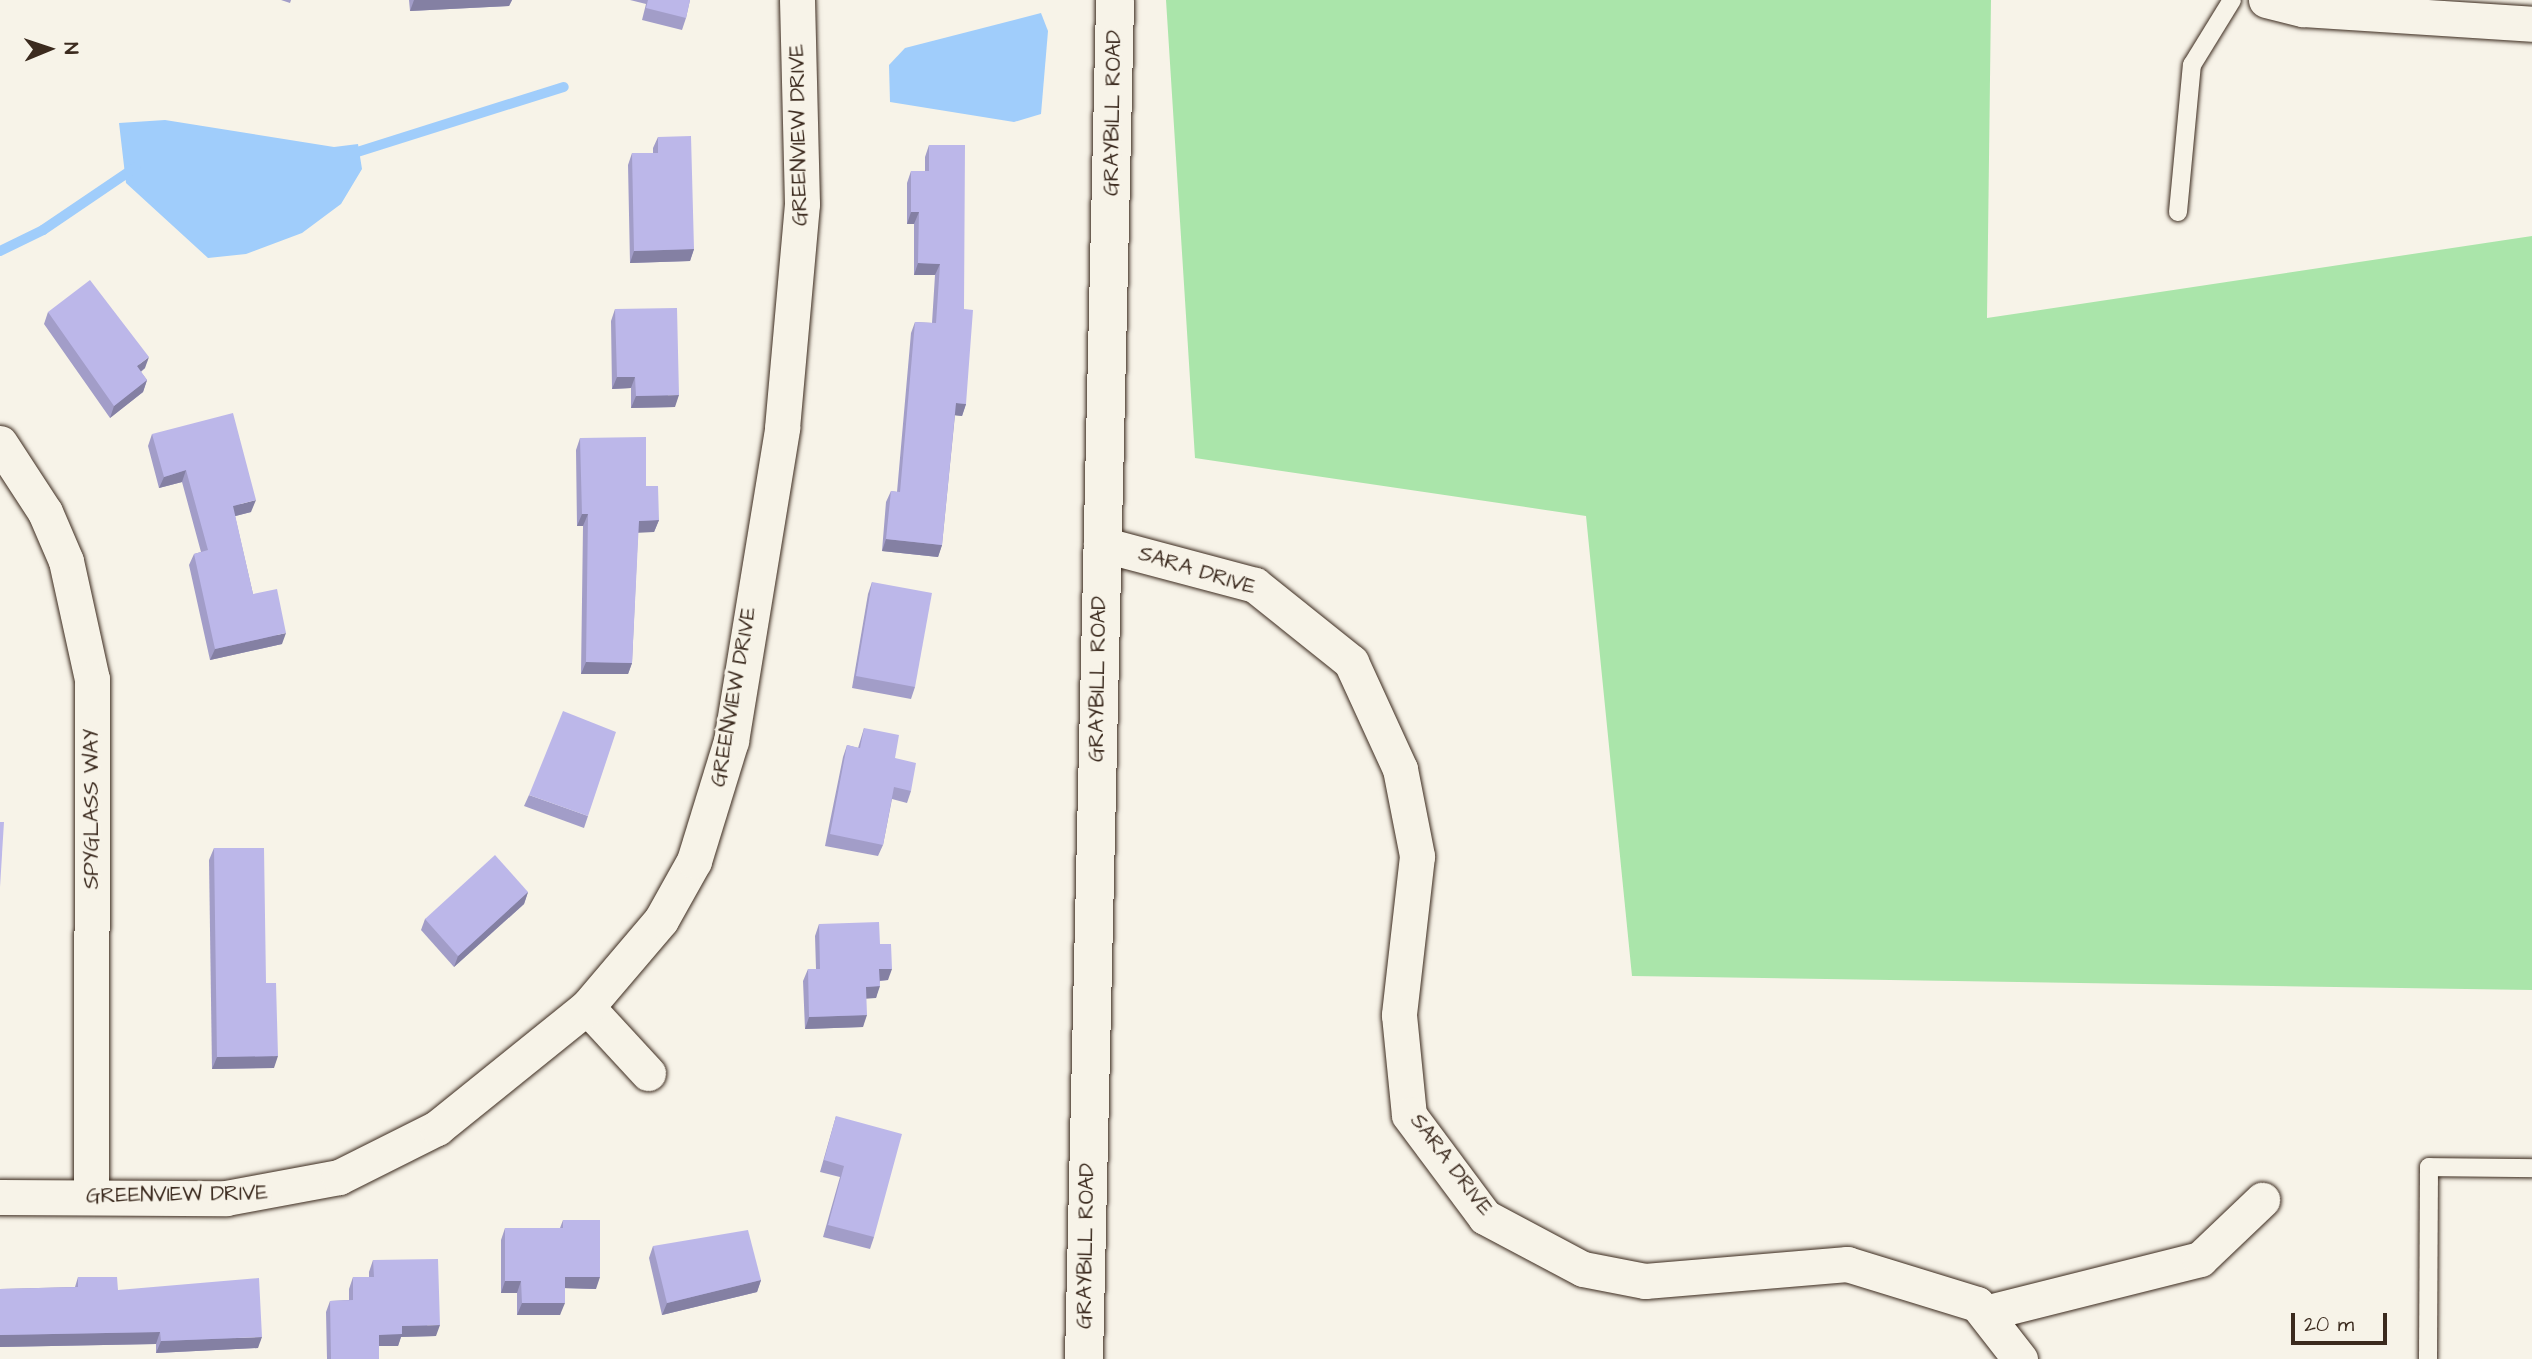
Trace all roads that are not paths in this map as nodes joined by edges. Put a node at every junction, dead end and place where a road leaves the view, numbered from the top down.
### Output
1 (797, 0) edge
2 (1115, 0) edge
3 (2232, 0) edge
4 (2266, 0) edge
5 (2532, 24) edge
6 (2178, 212) dead end
7 (0, 443) edge
8 (1101, 544) junction
9 (587, 1007) junction
10 (648, 1073) dead end
11 (2532, 1168) edge
12 (0, 1197) edge
13 (91, 1197) junction
14 (2262, 1200) dead end
15 (1985, 1313) junction
16 (1084, 1359) edge
17 (2020, 1359) edge
18 (2428, 1359) edge

1 - 9 street, GREENVIEW DRIVE
2 - 8 street, GRAYBILL ROAD
3 - 6 lane
4 - 5 street
7 - 13 street, SPYGLASS WAY
8 - 15 street, SARA DRIVE
8 - 16 street, GRAYBILL ROAD
9 - 10 street
9 - 13 street, GREENVIEW DRIVE
11 - 18 lane
12 - 13 street, GREENVIEW DRIVE
14 - 15 street
15 - 17 street, SARA DRIVE

